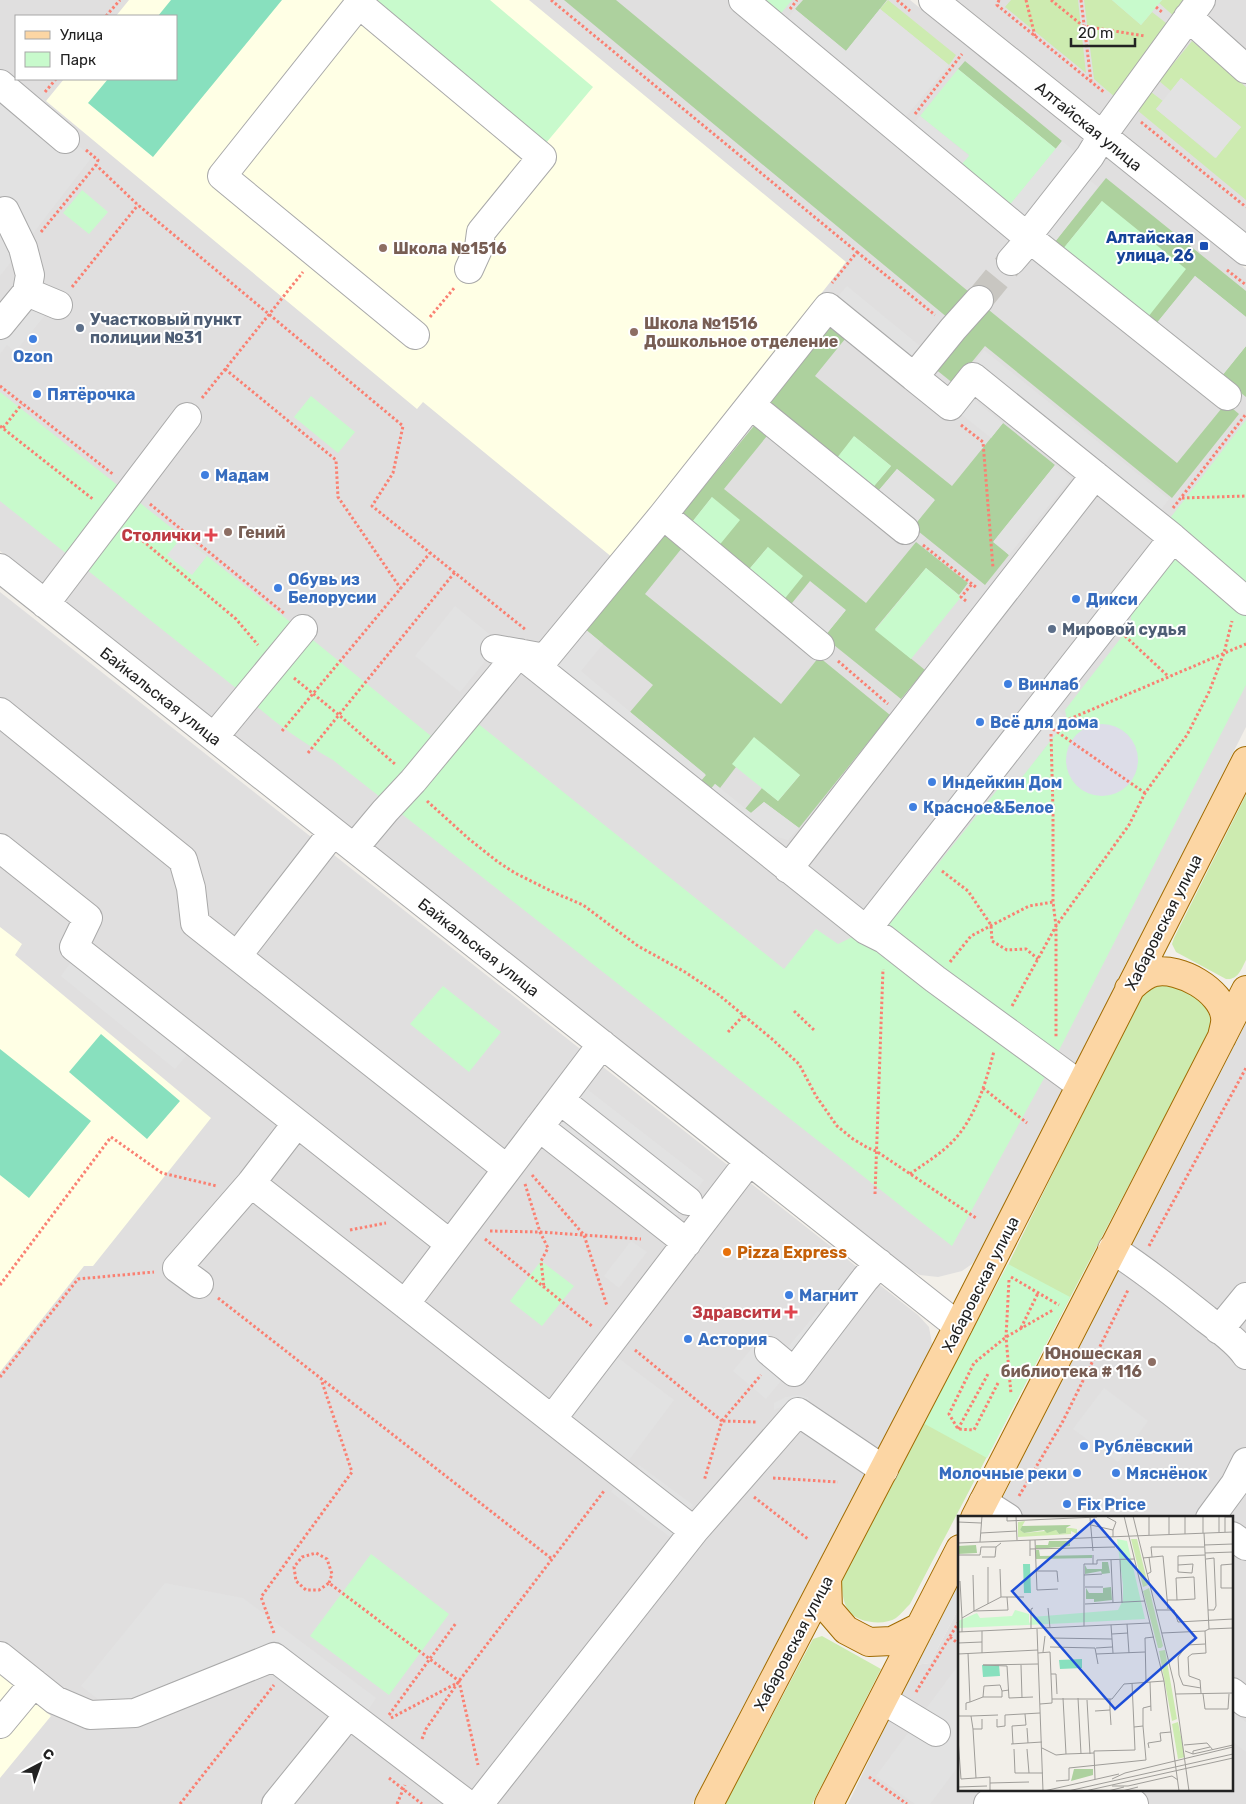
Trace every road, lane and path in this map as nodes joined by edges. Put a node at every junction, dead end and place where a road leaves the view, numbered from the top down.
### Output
1 (120, 0) edge
2 (551, 0) edge
3 (743, 0) edge
4 (933, 0) edge
5 (999, 0) edge
6 (1026, 0) edge
7 (1051, 0) edge
8 (1081, 0) edge
9 (361, 2) edge
10 (997, 6) dead end
11 (1194, 9) edge
12 (107, 15) edge
13 (1083, 26) junction
14 (1035, 36) dead end
15 (1171, 40) junction
16 (963, 53) dead end
17 (1246, 69) edge
18 (1090, 81) dead end
19 (0, 84) edge
20 (900, 132) junction
21 (1102, 136) junction
22 (74, 144) joint
23 (96, 165) junction
24 (138, 205) junction
25 (5, 211) dead end
26 (1030, 239) junction
27 (1246, 251) edge
28 (24, 252) junction
29 (857, 252) junction
30 (317, 254) junction
31 (1011, 261) tunnel mouth
32 (469, 270) joint
33 (27, 292) junction
34 (979, 300) tunnel mouth
35 (58, 305) joint
36 (828, 307) junction
37 (269, 314) junction
38 (0, 325) edge
39 (953, 329) junction
40 (415, 335) joint
41 (225, 369) junction
42 (914, 377) junction
43 (0, 386) edge
44 (22, 404) junction
45 (751, 405) junction
46 (1237, 405) edge
47 (187, 418) joint
48 (2, 427) edge
49 (983, 442) dead end
50 (1095, 475) junction
51 (132, 490) junction
52 (1246, 496) edge
53 (1181, 498) junction
54 (112, 515) junction
55 (663, 515) junction
56 (905, 530) joint
57 (1166, 532) junction
58 (430, 553) junction
59 (0, 568) edge
60 (455, 572) junction
61 (401, 589) junction
62 (1243, 598) edge
63 (995, 603) junction
64 (45, 604) junction
65 (1108, 621) junction
66 (303, 629) joint
67 (1246, 644) edge
68 (820, 646) joint
69 (507, 651) junction
70 (1224, 654) junction
71 (275, 664) junction
72 (1168, 677) junction
73 (314, 693) junction
74 (0, 712) edge
75 (339, 715) junction
76 (905, 718) junction
77 (1050, 728) junction
78 (282, 731) dead end
79 (214, 737) junction
80 (308, 753) dead end
81 (1246, 761) edge
82 (414, 781) junction
83 (1145, 793) junction
84 (333, 832) junction
85 (0, 848) edge
86 (354, 848) junction
87 (788, 869) junction
88 (968, 891) dead end
89 (1053, 902) junction
90 (991, 926) junction
91 (1056, 926) junction
92 (875, 935) junction
93 (237, 956) junction
94 (1038, 959) junction
95 (935, 980) junction
96 (1129, 989) junction
97 (1246, 990) edge
98 (794, 1011) dead end
99 (744, 1015) junction
100 (989, 1024) junction
101 (814, 1030) dead end
102 (728, 1032) dead end
103 (1222, 1037) junction
104 (602, 1044) junction
105 (1056, 1068) junction
106 (1246, 1068) edge
107 (1080, 1085) junction
108 (983, 1088) junction
109 (560, 1100) junction
110 (296, 1123) junction
111 (1028, 1123) dead end
112 (539, 1127) junction
113 (876, 1151) junction
114 (749, 1161) junction
115 (512, 1163) junction
116 (910, 1174) junction
117 (251, 1183) junction
118 (220, 1187) dead end
119 (875, 1194) dead end
120 (688, 1201) dead end
121 (416, 1218) junction
122 (976, 1218) dead end
123 (540, 1232) junction
124 (463, 1233) junction
125 (318, 1236) junction
126 (650, 1240) dead end
127 (687, 1243) junction
128 (1112, 1249) junction
129 (879, 1263) junction
130 (1139, 1267) junction
131 (177, 1268) junction
132 (1004, 1273) dead end
133 (1010, 1277) junction
134 (200, 1284) joint
135 (0, 1285) edge
136 (544, 1288) junction
137 (1038, 1293) junction
138 (1246, 1297) edge
139 (405, 1304) junction
140 (1060, 1306) junction
141 (1065, 1308) dead end
142 (958, 1326) junction
143 (1020, 1329) junction
144 (1219, 1330) junction
145 (1006, 1337) junction
146 (612, 1341) junction
147 (772, 1353) joint
148 (1246, 1355) edge
149 (988, 1374) dead end
150 (0, 1377) edge
151 (321, 1379) junction
152 (998, 1383) dead end
153 (1011, 1394) dead end
154 (552, 1419) junction
155 (722, 1421) dead end
156 (958, 1430) junction
157 (1246, 1462) edge
158 (884, 1470) junction
159 (772, 1478) dead end
160 (838, 1482) dead end
161 (735, 1483) junction
162 (606, 1488) dead end
163 (979, 1510) edge
164 (1012, 1511) edge
165 (1211, 1516) edge
166 (694, 1531) junction
167 (1234, 1537) edge
168 (808, 1539) dead end
169 (1246, 1546) edge
170 (958, 1553) edge
171 (552, 1559) junction
172 (827, 1578) junction
173 (329, 1583) junction
174 (456, 1623) dead end
175 (920, 1627) junction
176 (950, 1637) dead end
177 (958, 1643) edge
178 (0, 1656) edge
179 (430, 1659) junction
180 (287, 1667) junction
181 (459, 1682) junction
182 (34, 1683) junction
183 (1234, 1693) edge
184 (883, 1700) junction
185 (1246, 1702) edge
186 (348, 1714) junction
187 (0, 1724) edge
188 (936, 1732) dead end
189 (413, 1763) junction
190 (869, 1777) dead end
191 (476, 1803) edge
192 (180, 1804) edge
193 (276, 1804) edge
194 (709, 1804) edge
195 (829, 1804) edge
196 (907, 1804) edge
197 (988, 1804) edge
198 (1134, 1804) edge

1 - 12 path
2 - 29 path
3 - 20 street
4 - 21 street, Алтайская улица
5 - 10 path
6 - 14 path
7 - 13 path
8 - 13 path
9 - 30 street
9 - 32 street
11 - 15 street
11 - 17 street
13 - 15 path
13 - 18 path
15 - 21 street
16 - 20 path
19 - 22 street
20 - 26 street
21 - 26 street
21 - 27 street, Алтайская улица
22 - 23 path
23 - 24 path
23 - 28 path
24 - 35 path
24 - 37 path
25 - 28 street
26 - 31 street
26 - 46 street
28 - 33 street
29 - 36 path
29 - 39 path
30 - 37 path
30 - 40 street
32 - 40 path
33 - 35 street
33 - 38 street
34 - 39 street
36 - 42 street
36 - 45 street
37 - 41 path
37 - 58 path
39 - 42 street
41 - 47 path
41 - 61 path
42 - 50 street
43 - 44 path
44 - 48 path
44 - 51 path
45 - 55 street
45 - 56 street
46 - 53 path
47 - 51 street
48 - 54 path
49 - 63 path
50 - 57 street
50 - 63 street
51 - 54 street
51 - 66 path
52 - 53 path
53 - 57 path
54 - 64 street
54 - 71 path
55 - 68 street
55 - 69 street
56 - 63 path
57 - 62 street
57 - 65 street
58 - 60 path
58 - 61 path
59 - 64 street, Байкальская улица
60 - 69 path
60 - 75 path
61 - 73 path
62 - 70 path
63 - 76 street
64 - 79 street, Байкальская улица
65 - 72 path
65 - 92 street
66 - 71 street
67 - 70 path
68 - 76 path
69 - 82 street
69 - 87 street
70 - 72 path
70 - 83 path
71 - 73 path
71 - 79 street
72 - 77 path
73 - 75 path
73 - 78 path
74 - 93 street
75 - 80 path
75 - 82 path
76 - 87 street
77 - 83 path
77 - 89 path
79 - 84 street, Байкальская улица
81 - 96 main road, Хабаровская улица
82 - 86 street
82 - 99 path
83 - 91 path
84 - 86 street, Байкальская улица
84 - 93 street
85 - 110 street
86 - 104 street, Байкальская улица
87 - 92 street
88 - 90 path
89 - 90 path
89 - 91 path
90 - 94 path
90 - 95 path
91 - 94 path
91 - 105 path
92 - 95 street
92 - 113 path
93 - 115 street
94 - 100 path
95 - 100 street
96 - 103 main road
96 - 107 main road, Хабаровская улица
97 - 103 main road
98 - 101 path
99 - 102 path
99 - 113 path
100 - 105 street
100 - 108 path
103 - 128 main road
104 - 109 street
104 - 114 street, Байкальская улица
105 - 107 street
106 - 130 path
107 - 142 main road, Хабаровская улица
108 - 111 path
108 - 116 path
109 - 112 street
109 - 120 street
110 - 117 street
110 - 121 street
112 - 115 street
112 - 127 street
113 - 116 path
113 - 119 path
114 - 127 street
114 - 129 street, Байкальская улица
115 - 123 path
115 - 124 street
116 - 122 path
117 - 125 street
117 - 131 street
118 - 135 path
121 - 124 street
121 - 125 path
123 - 124 path
123 - 126 path
123 - 136 path
124 - 136 path
124 - 139 street
125 - 139 street
127 - 146 street
128 - 130 street
128 - 163 main road
129 - 142 street, Байкальская улица
129 - 147 street
130 - 144 street
130 - 164 path
131 - 134 street
131 - 150 path
132 - 133 path
133 - 137 path
133 - 145 path
134 - 151 path
136 - 146 path
137 - 140 path
137 - 143 path
138 - 144 street
139 - 154 street
140 - 141 path
140 - 143 path
142 - 158 main road, Хабаровская улица
143 - 145 path
144 - 148 street
145 - 153 path
145 - 156 path
146 - 154 street
147 - 155 path
149 - 156 path
151 - 171 path
151 - 180 path
152 - 156 path
154 - 166 street
157 - 165 street
158 - 161 street
158 - 172 main road, Хабаровская улица
159 - 160 path
161 - 166 street
161 - 168 path
162 - 171 path
163 - 164 street
166 - 191 street
167 - 169 street
170 - 175 main road
171 - 181 path
172 - 175 main road
172 - 194 main road, Хабаровская улица
173 - 173 path
173 - 179 path
174 - 179 path
175 - 184 main road
176 - 177 path
178 - 182 street
179 - 181 path
179 - 181 path
180 - 182 street
180 - 186 street
180 - 192 path
181 - 189 path
181 - 191 path
182 - 187 street
183 - 185 street
184 - 188 street
184 - 195 main road
186 - 189 street
186 - 193 street
189 - 191 street
190 - 196 path
197 - 198 street

